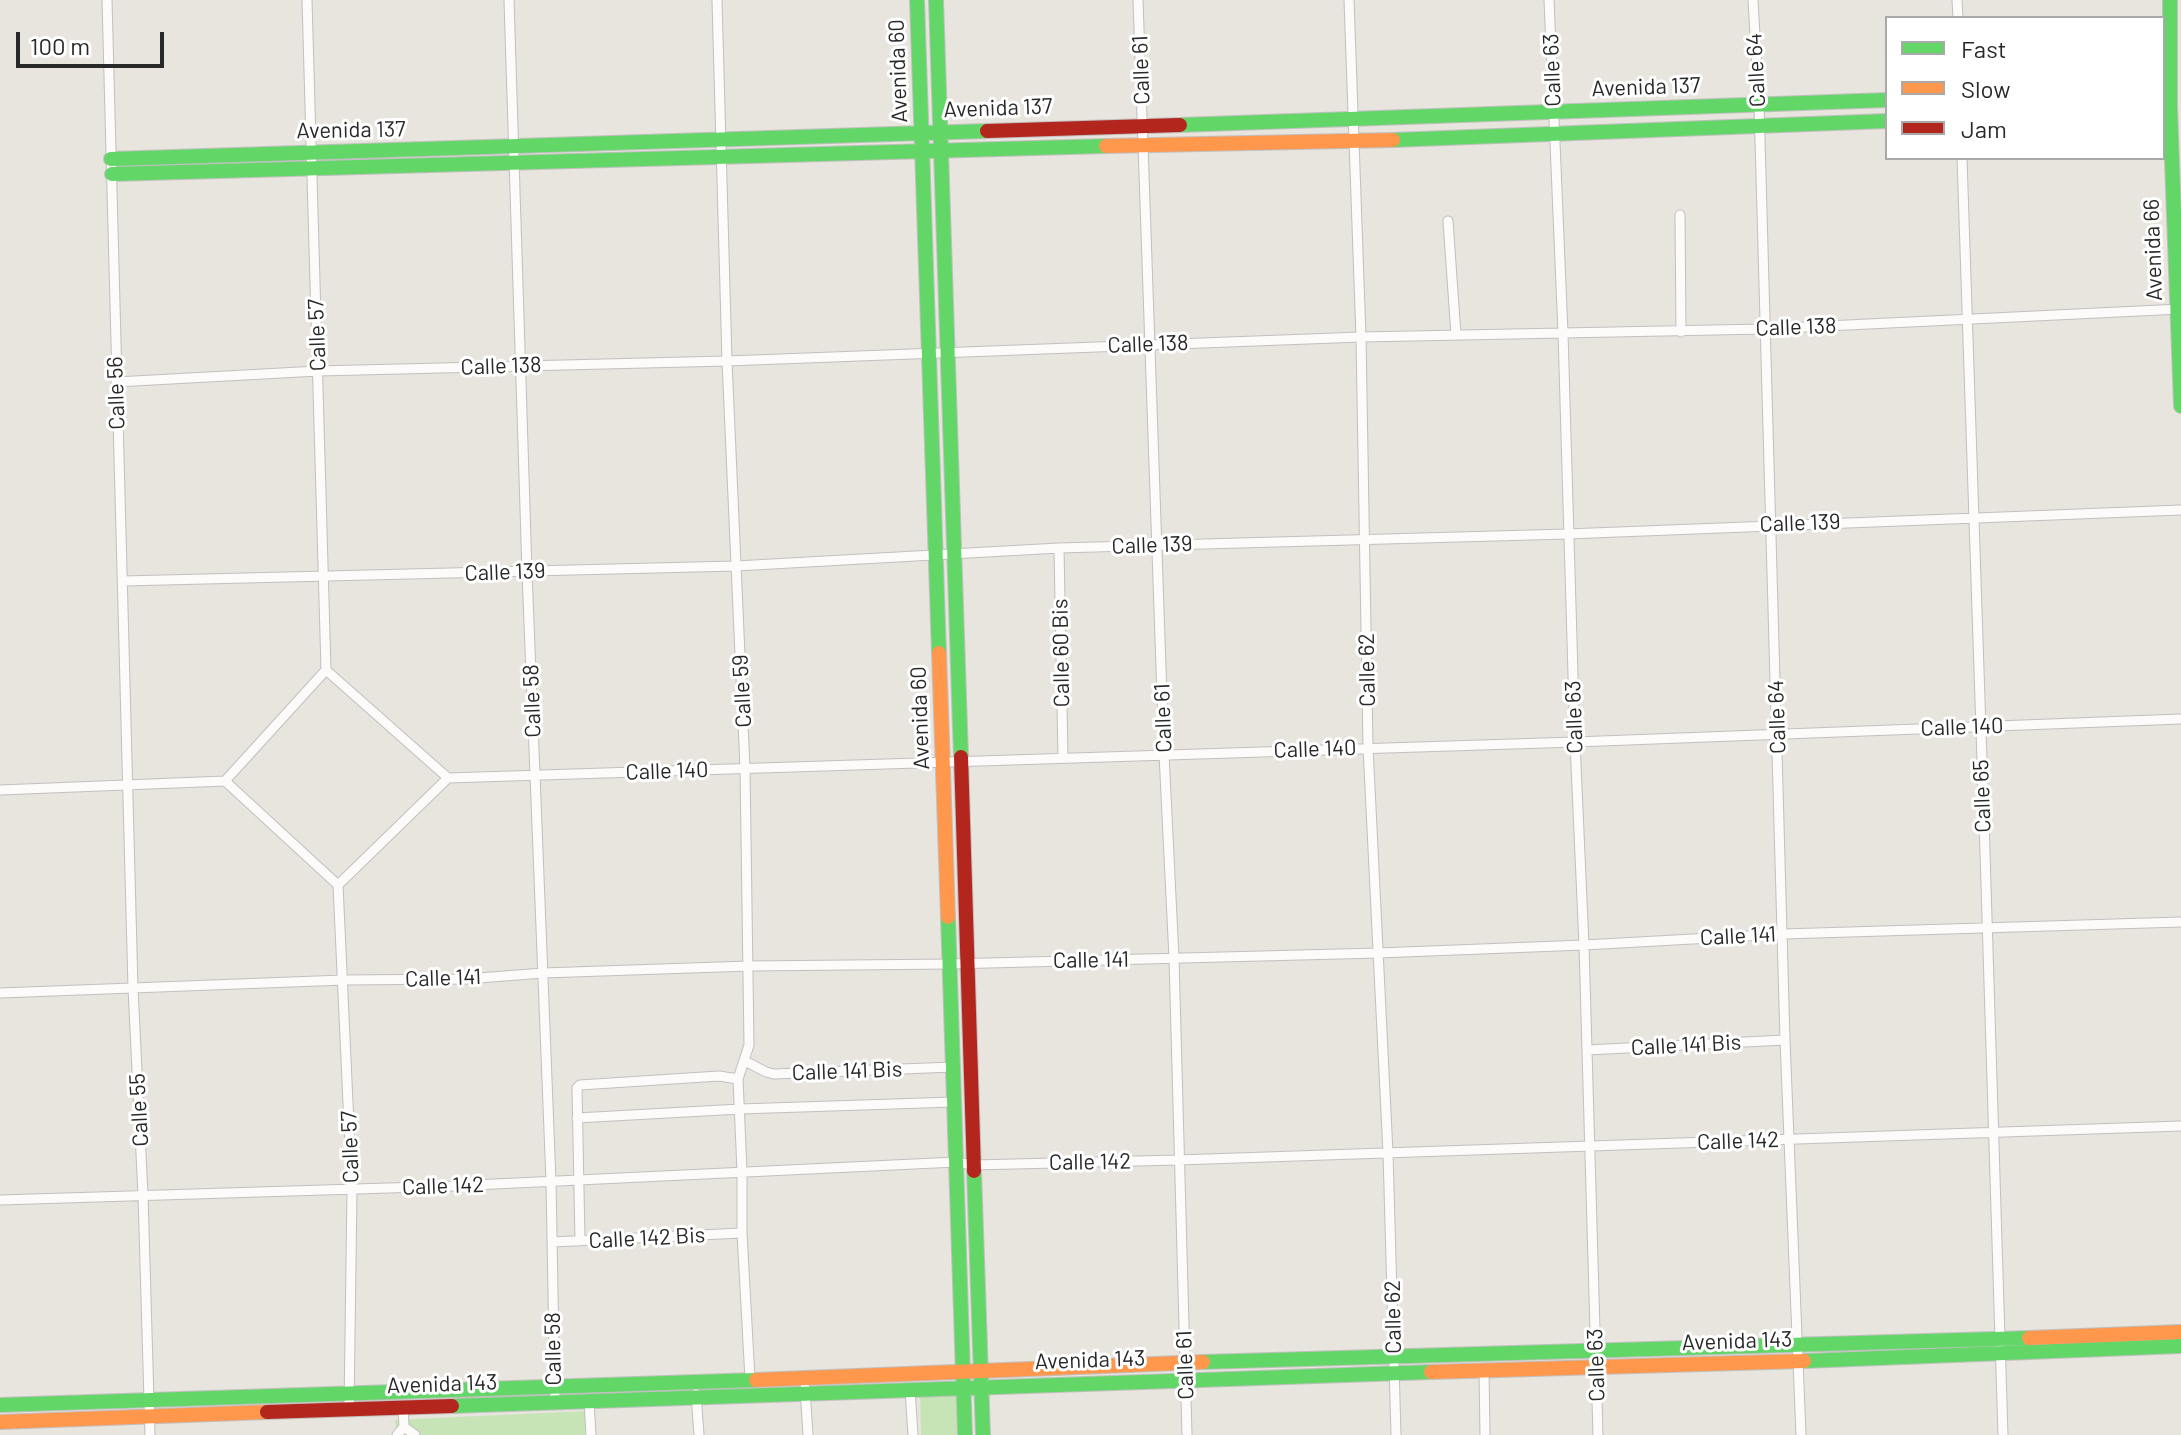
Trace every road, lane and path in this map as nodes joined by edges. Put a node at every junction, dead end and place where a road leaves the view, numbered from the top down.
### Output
1 (107, 0) edge
2 (307, 0) edge
3 (509, 0) edge
4 (717, 0) edge
5 (917, 0) edge
6 (936, 0) edge
7 (1138, 0) edge
8 (1349, 0) edge
9 (1549, 0) edge
10 (1753, 0) edge
11 (2170, 0) edge
12 (1885, 100) edge
13 (2173, 101) edge
14 (1759, 104) junction
15 (1554, 113) junction
16 (1353, 118) junction
17 (1885, 121) edge
18 (1143, 125) junction
19 (1759, 126) junction
20 (923, 133) junction
21 (940, 133) junction
22 (1554, 133) junction
23 (720, 140) junction
24 (1354, 141) junction
25 (1144, 146) junction
26 (513, 147) junction
27 (924, 150) junction
28 (940, 151) junction
29 (310, 153) junction
30 (2181, 154) edge
31 (721, 157) junction
32 (1962, 160) edge
33 (513, 164) junction
34 (112, 167) junction
35 (311, 170) junction
36 (1680, 215) dead end
37 (1448, 221) dead end
38 (2179, 309) edge
39 (1968, 320) junction
40 (1764, 329) junction
41 (1681, 332) junction
42 (1563, 333) junction
43 (1456, 335) junction
44 (1361, 337) junction
45 (1151, 344) junction
46 (949, 352) junction
47 (929, 353) junction
48 (727, 361) junction
49 (520, 364) junction
50 (318, 371) junction
51 (116, 382) junction
52 (2181, 406) edge
53 (2181, 510) edge
54 (1976, 517) junction
55 (1771, 524) junction
56 (1567, 534) junction
57 (1364, 538) junction
58 (1157, 545) junction
59 (1059, 548) junction
60 (937, 554) junction
61 (953, 554) junction
62 (736, 566) junction
63 (527, 572) junction
64 (322, 577) junction
65 (123, 581) junction
66 (326, 670) junction
67 (2181, 719) edge
68 (1980, 726) junction
69 (1778, 733) junction
70 (1575, 742) junction
71 (1368, 747) junction
72 (1164, 754) junction
73 (1063, 757) junction
74 (943, 762) junction
75 (961, 762) junction
76 (745, 768) junction
77 (535, 775) junction
78 (448, 778) junction
79 (225, 781) junction
80 (127, 785) junction
81 (0, 790) edge
82 (338, 885) junction
83 (2181, 922) edge
84 (1986, 928) junction
85 (1783, 934) junction
86 (1584, 945) junction
87 (1378, 953) junction
88 (1174, 958) junction
89 (968, 963) junction
90 (950, 964) junction
91 (749, 966) junction
92 (543, 973) junction
93 (344, 980) junction
94 (133, 988) junction
95 (0, 993) edge
96 (1785, 1040) junction
97 (1587, 1050) junction
98 (745, 1061) junction
99 (953, 1067) junction
100 (738, 1079) junction
101 (954, 1102) junction
102 (740, 1109) junction
103 (577, 1118) junction
104 (2181, 1126) edge
105 (1993, 1133) junction
106 (1790, 1140) junction
107 (1589, 1146) junction
108 (1388, 1153) junction
109 (1178, 1160) junction
110 (956, 1162) junction
111 (973, 1165) junction
112 (742, 1171) junction
113 (580, 1179) junction
114 (551, 1181) junction
115 (352, 1190) junction
116 (143, 1195) junction
117 (0, 1200) edge
118 (742, 1233) junction
119 (580, 1241) junction
120 (552, 1242) junction
121 (2181, 1332) edge
122 (2000, 1346) junction
123 (2181, 1346) edge
124 (1595, 1352) junction
125 (1797, 1354) junction
126 (1394, 1356) junction
127 (1185, 1362) junction
128 (1596, 1367) junction
129 (1484, 1371) junction
130 (1394, 1373) junction
131 (805, 1377) junction
132 (750, 1379) junction
133 (981, 1379) junction
134 (1185, 1379) junction
135 (963, 1380) junction
136 (694, 1381) junction
137 (553, 1387) junction
138 (910, 1389) junction
139 (349, 1393) junction
140 (805, 1393) junction
141 (149, 1398) junction
142 (696, 1398) junction
143 (555, 1402) junction
144 (589, 1402) junction
145 (0, 1405) edge
146 (403, 1408) junction
147 (349, 1409) junction
148 (149, 1417) junction
149 (0, 1422) edge
150 (400, 1431) edge
151 (150, 1435) edge
152 (415, 1435) edge
153 (591, 1435) edge
154 (699, 1435) edge
155 (808, 1435) edge
156 (913, 1435) edge
157 (965, 1435) edge
158 (983, 1435) edge
159 (1187, 1435) edge
160 (1396, 1435) edge
161 (1485, 1435) edge
162 (1598, 1435) edge
163 (1801, 1435) edge
164 (2003, 1435) edge

1 - 34 street, Calle 56
2 - 29 street, Calle 57
3 - 26 street, Calle 58
4 - 23 street, Calle 59
5 - 20 main road, Avenida 60
6 - 21 main road, Avenida 60
7 - 18 street, Calle 61
8 - 16 street, Calle 62
9 - 15 street, Calle 63
10 - 14 street, Calle 64
11 - 13 main road, Avenida 66
12 - 14 main road, Avenida 137
13 - 30 main road, Avenida 66
13 - 38 main road, Avenida 66
14 - 15 main road, Avenida 137
14 - 19 street, Calle 64
15 - 16 main road, Avenida 137
15 - 22 street, Calle 63
16 - 18 main road, Avenida 137
16 - 24 street, Calle 62
17 - 19 main road, Avenida 137
18 - 21 main road, Avenida 137
18 - 25 street, Calle 61
19 - 22 main road, Avenida 137
19 - 40 street, Calle 64
20 - 21 main road, Avenida 137
20 - 23 main road, Avenida 137
20 - 27 main road, Avenida 60
21 - 28 main road, Avenida 60
22 - 24 main road, Avenida 137
22 - 42 street, Calle 63
23 - 26 main road, Avenida 137
23 - 31 street, Calle 59
24 - 25 main road, Avenida 137
24 - 44 street, Calle 62
25 - 28 main road, Avenida 137
25 - 45 street, Calle 61
26 - 29 main road, Avenida 137
26 - 33 street, Calle 58
27 - 28 main road, Avenida 137
27 - 31 main road, Avenida 137
27 - 47 main road, Avenida 60
28 - 46 main road, Avenida 60
29 - 34 main road, Avenida 137
29 - 35 street, Calle 57
31 - 33 main road, Avenida 137
31 - 48 street, Calle 59
32 - 39 street, Calle 65
33 - 35 main road, Avenida 137
33 - 49 street, Calle 58
34 - 35 main road, Avenida 137
34 - 51 street, Calle 56
35 - 50 street, Calle 57
36 - 41 street
37 - 43 street
38 - 39 street, Calle 138
38 - 52 main road, Avenida 66
39 - 40 street, Calle 138
39 - 54 street, Calle 65
40 - 41 street, Calle 138
40 - 55 street, Calle 64
41 - 42 street, Calle 138
42 - 43 street, Calle 138
42 - 56 street, Calle 63
43 - 44 street, Calle 138
44 - 45 street, Calle 138
44 - 57 street, Calle 62
45 - 46 street, Calle 138
45 - 58 street, Calle 61
46 - 47 street, Calle 138
46 - 61 main road, Avenida 60
47 - 48 street, Calle 138
47 - 60 main road, Avenida 60
48 - 49 street, Calle 138
48 - 62 street, Calle 59
49 - 50 street, Calle 138
49 - 63 street, Calle 58
50 - 51 street, Calle 138
50 - 64 street, Calle 57
51 - 65 street, Calle 56
53 - 54 street, Calle 139
54 - 55 street, Calle 139
54 - 68 street, Calle 65
55 - 56 street, Calle 139
55 - 69 street, Calle 64
56 - 57 street, Calle 139
56 - 70 street, Calle 63
57 - 58 street, Calle 139
57 - 71 street, Calle 62
58 - 59 street, Calle 139
58 - 72 street, Calle 61
59 - 61 street, Calle 139
59 - 73 street, Calle 60 Bis
60 - 61 street, Calle 139
60 - 62 street, Calle 139
60 - 74 main road, Avenida 60
61 - 75 main road, Avenida 60
62 - 63 street, Calle 139
62 - 76 street, Calle 59
63 - 64 street, Calle 139
63 - 77 street, Calle 58
64 - 65 street, Calle 139
64 - 66 street, Calle 57
65 - 80 street, Calle 56
66 - 78 street
66 - 79 street
67 - 68 street, Calle 140
68 - 69 street, Calle 140
68 - 84 street, Calle 65
69 - 70 street, Calle 140
69 - 85 street, Calle 64
70 - 71 street, Calle 140
70 - 86 street, Calle 63
71 - 72 street, Calle 140
71 - 87 street, Calle 62
72 - 73 street, Calle 140
72 - 88 street, Calle 61
73 - 75 street, Calle 140
74 - 75 street, Calle 140
74 - 76 street, Calle 140
74 - 90 main road, Avenida 60
75 - 89 main road, Avenida 60
76 - 77 street, Calle 140
76 - 91 street, Calle 59
77 - 78 street, Calle 140
77 - 92 street, Calle 58
78 - 82 street
79 - 80 street
79 - 82 street
80 - 81 street
80 - 94 street, Calle 55
82 - 93 street, Calle 57
83 - 84 street, Calle 141
84 - 85 street, Calle 141
84 - 105 street, Calle 65
85 - 86 street, Calle 141
85 - 96 street, Calle 64
86 - 87 street, Calle 141
86 - 97 street, Calle 63
87 - 88 street, Calle 141
87 - 108 street, Calle 62
88 - 89 street, Calle 141
88 - 109 street, Calle 61
89 - 90 street, Calle 141
89 - 111 main road, Avenida 60
90 - 91 street, Calle 141
90 - 99 main road, Avenida 60
91 - 92 street, Calle 141
91 - 98 street, Calle 59
92 - 93 street, Calle 141
92 - 114 street, Calle 58
93 - 94 street, Calle 141
93 - 115 street, Calle 57
94 - 95 street, Calle 141
94 - 116 street, Calle 55
96 - 97 street, Calle 141 Bis
96 - 106 street, Calle 64
97 - 107 street, Calle 63
98 - 99 street, Calle 141 Bis
98 - 100 street, Calle 59
99 - 101 main road, Avenida 60
100 - 102 street, Calle 59
100 - 103 street
101 - 102 street
101 - 110 main road, Avenida 60
102 - 103 street
102 - 112 street, Calle 59
103 - 113 street
104 - 105 street, Calle 142
105 - 106 street, Calle 142
105 - 122 street, Calle 65
106 - 107 street, Calle 142
106 - 125 street, Calle 64
107 - 108 street, Calle 142
107 - 124 street, Calle 63
108 - 109 street, Calle 142
108 - 126 street, Calle 62
109 - 111 street, Calle 142
109 - 127 street, Calle 61
110 - 111 street, Calle 142
110 - 112 street, Calle 142
110 - 135 main road, Avenida 60
111 - 133 main road, Avenida 60
112 - 113 street, Calle 142
112 - 118 street, Calle 59
113 - 114 street, Calle 142
113 - 119 street
114 - 115 street, Calle 142
114 - 120 street, Calle 58
115 - 116 street, Calle 142
115 - 139 street, Calle 57
116 - 117 street, Calle 142
116 - 141 street, Calle 55
118 - 119 street, Calle 142 Bis
118 - 132 street, Calle 59
119 - 120 street, Calle 142 Bis
120 - 137 street, Calle 58
121 - 122 main road, Avenida 143
122 - 123 main road, Avenida 143
122 - 125 main road, Avenida 143
122 - 164 street, Calle 65
124 - 125 main road, Avenida 143
124 - 126 main road, Avenida 143
124 - 128 street, Calle 63
125 - 128 main road, Avenida 143
125 - 163 street, Calle 64
126 - 127 main road, Avenida 143
126 - 130 street, Calle 62
127 - 133 main road, Avenida 143
127 - 134 street, Calle 61
128 - 129 main road, Avenida 143
128 - 162 street, Calle 63
129 - 130 main road, Avenida 143
129 - 161 street
130 - 134 main road, Avenida 143
130 - 160 street, Calle 62
131 - 132 main road, Avenida 143
131 - 135 main road, Avenida 143
131 - 140 street
132 - 136 main road, Avenida 143
133 - 134 main road, Avenida 143
133 - 135 main road, Avenida 143
133 - 158 main road, Avenida 60
134 - 159 street, Calle 61
135 - 138 main road, Avenida 143
135 - 157 main road, Avenida 60
136 - 137 main road, Avenida 143
136 - 142 street
137 - 139 main road, Avenida 143
137 - 143 street, Calle 58
138 - 140 main road, Avenida 143
138 - 156 street
139 - 141 main road, Avenida 143
139 - 147 street, Calle 57
140 - 142 main road, Avenida 143
140 - 155 street
141 - 145 main road, Avenida 143
141 - 148 street, Calle 55
142 - 144 main road, Avenida 143
142 - 154 street
143 - 144 main road, Avenida 143
143 - 146 main road, Avenida 143
144 - 153 street, Calle 58
146 - 147 main road, Avenida 143
146 - 150 street
147 - 148 main road, Avenida 143
148 - 149 main road, Avenida 143
148 - 151 street, Calle 55
150 - 152 street

